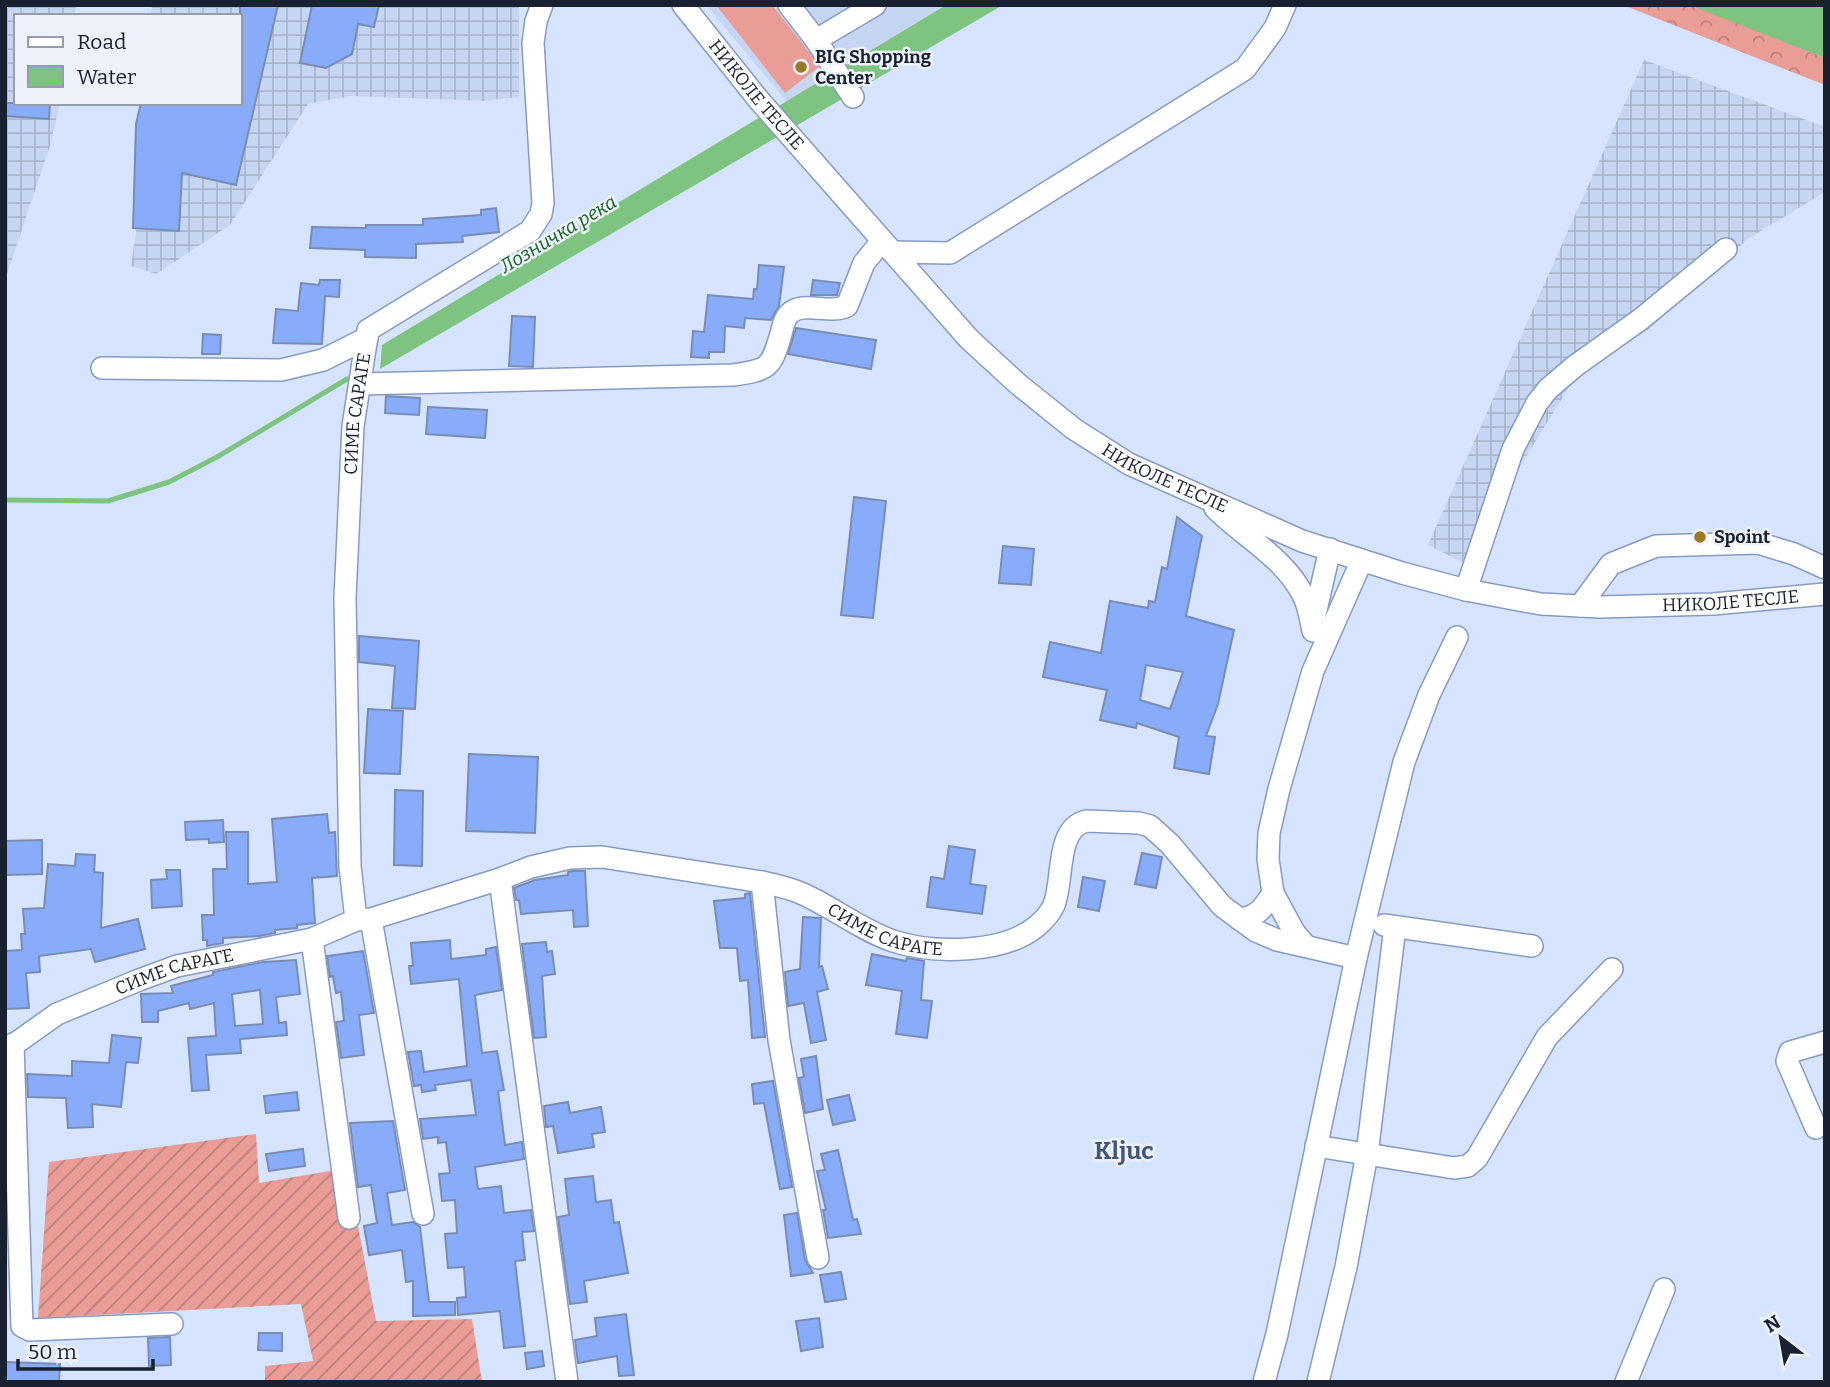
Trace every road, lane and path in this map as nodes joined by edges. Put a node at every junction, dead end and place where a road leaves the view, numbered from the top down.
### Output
1 (542, 5) edge
2 (683, 5) edge
3 (789, 5) edge
4 (875, 5) edge
5 (1285, 5) edge
6 (816, 40) junction
7 (853, 97) dead end
8 (887, 247) junction
9 (1726, 249) dead end
10 (367, 338) junction
11 (102, 368) dead end
12 (360, 384) junction
13 (1206, 499) junction
14 (1329, 550) junction
15 (1362, 560) junction
16 (1825, 568) edge
17 (1466, 590) junction
18 (1825, 594) edge
19 (1580, 606) junction
20 (1313, 631) junction
21 (1457, 637) dead end
22 (1313, 671) junction
23 (500, 879) junction
24 (762, 882) junction
25 (1273, 894) junction
26 (1239, 919) junction
27 (363, 920) junction
28 (1365, 923) junction
29 (1395, 927) junction
30 (313, 939) junction
31 (1305, 945) junction
32 (1532, 946) dead end
33 (1356, 958) junction
34 (1612, 969) dead end
35 (1825, 1042) edge
36 (9, 1047) edge
37 (1816, 1128) dead end
38 (1316, 1146) junction
39 (1367, 1154) junction
40 (423, 1214) dead end
41 (349, 1218) dead end
42 (818, 1258) dead end
43 (1664, 1289) dead end
44 (172, 1324) dead end
45 (567, 1382) edge
46 (1264, 1382) edge
47 (1318, 1382) edge
48 (1626, 1382) edge

1 - 10 street, СИМЕ САРАГЕ
2 - 8 street, НИКОЛЕ ТЕСЛЕ
3 - 6 street
4 - 6 street
5 - 8 street
6 - 7 street
8 - 12 street
8 - 13 street, НИКОЛЕ ТЕСЛЕ
9 - 17 street
10 - 11 street
10 - 12 street, СИМЕ САРАГЕ
12 - 27 street, СИМЕ САРАГЕ
13 - 14 street, НИКОЛЕ ТЕСЛЕ
13 - 20 street
14 - 15 street, НИКОЛЕ ТЕСЛЕ
14 - 20 street
15 - 17 street, НИКОЛЕ ТЕСЛЕ
15 - 22 street
16 - 19 street
17 - 19 street, НИКОЛЕ ТЕСЛЕ
18 - 19 street, НИКОЛЕ ТЕСЛЕ
20 - 22 street
21 - 28 street
22 - 25 street
23 - 24 street, СИМЕ САРАГЕ
23 - 27 street, СИМЕ САРАГЕ
23 - 45 street
24 - 26 street, СИМЕ САРАГЕ
24 - 42 street
25 - 26 street
25 - 31 street
26 - 31 street, СИМЕ САРАГЕ
27 - 30 street, СИМЕ САРАГЕ
27 - 40 street
28 - 29 street
28 - 33 street
29 - 32 street
29 - 39 street
30 - 36 street, СИМЕ САРАГЕ
30 - 41 street
31 - 33 street, СИМЕ САРАГЕ
33 - 38 street
34 - 39 street
35 - 37 street
36 - 44 street
38 - 39 street
38 - 46 street
39 - 47 street
43 - 48 street

